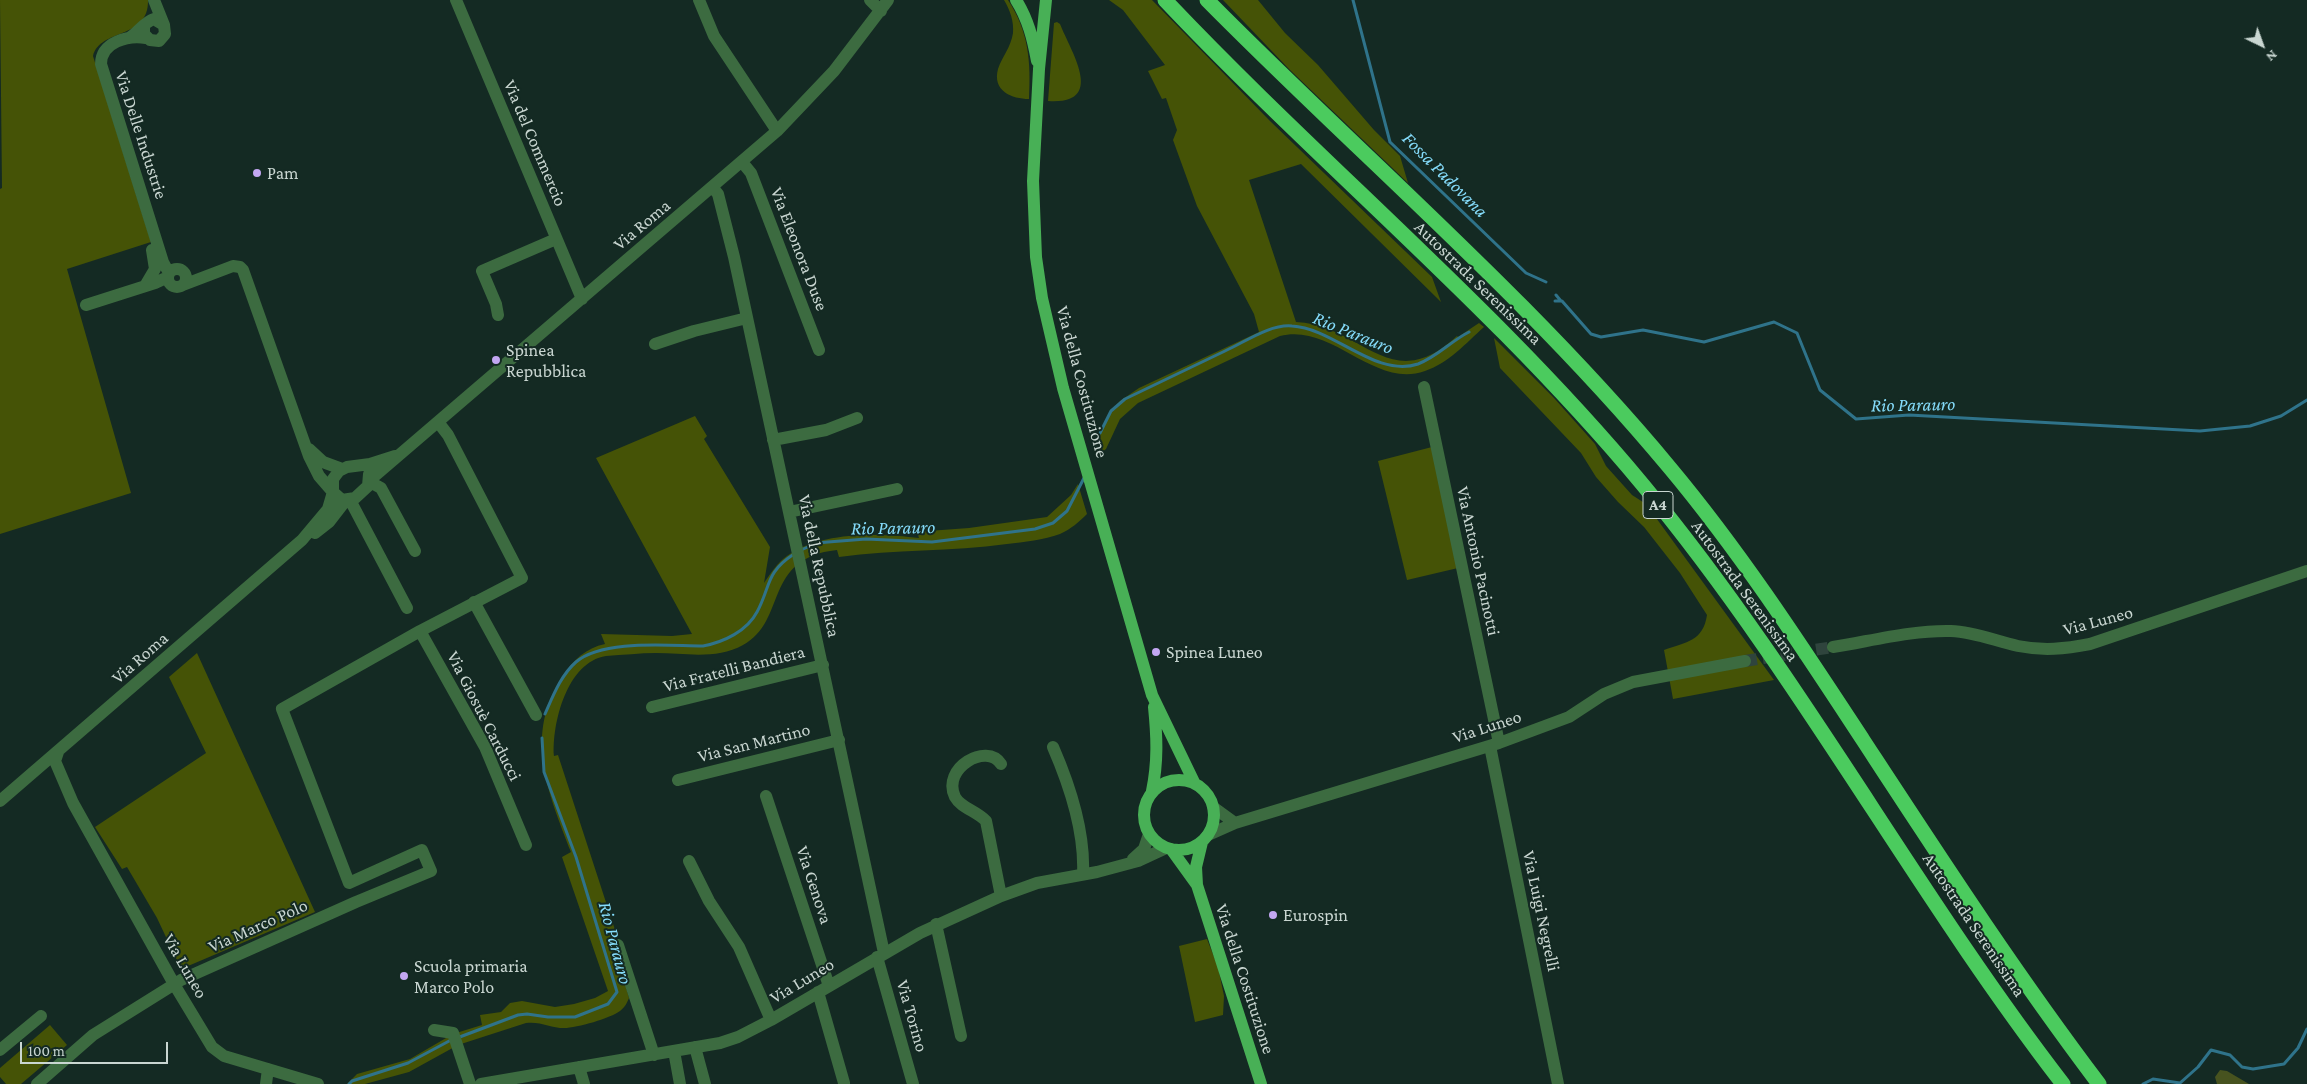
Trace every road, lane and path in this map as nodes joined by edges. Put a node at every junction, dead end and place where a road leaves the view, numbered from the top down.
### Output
1 (154, 0) edge
2 (456, 0) edge
3 (699, 0) edge
4 (870, 0) edge
5 (1016, 0) edge
6 (1046, 0) edge
7 (1165, 0) edge
8 (1207, 0) edge
9 (887, 4) edge
10 (164, 25) junction
11 (146, 29) junction
12 (1039, 69) junction
13 (777, 131) junction
14 (742, 162) junction
15 (713, 188) junction
16 (152, 226) junction
17 (556, 239) junction
18 (175, 277) junction
19 (150, 285) junction
20 (582, 299) junction
21 (86, 305) dead end
22 (498, 315) dead end
23 (746, 318) junction
24 (655, 344) dead end
25 (819, 350) dead end
26 (1424, 387) dead end
27 (857, 418) dead end
28 (438, 422) junction
29 (773, 440) junction
30 (304, 444) junction
31 (400, 454) junction
32 (328, 465) junction
33 (358, 465) junction
34 (342, 469) junction
35 (319, 476) junction
36 (370, 481) junction
37 (898, 489) dead end
38 (333, 492) junction
39 (348, 500) junction
40 (789, 512) junction
41 (302, 540) junction
42 (415, 551) dead end
43 (2307, 571) edge
44 (474, 602) junction
45 (407, 608) dead end
46 (420, 632) junction
47 (1833, 647) tunnel mouth
48 (1745, 661) tunnel mouth
49 (823, 665) junction
50 (1152, 695) junction
51 (652, 707) dead end
52 (536, 715) dead end
53 (839, 740) junction
54 (1494, 744) junction
55 (1053, 747) dead end
56 (58, 752) junction
57 (1001, 764) dead end
58 (42, 766) junction
59 (678, 780) dead end
60 (1194, 782) junction
61 (1152, 792) junction
62 (766, 796) dead end
63 (0, 801) edge
64 (73, 803) junction
65 (1213, 807) junction
66 (1235, 823) junction
67 (1149, 834) junction
68 (1205, 838) junction
69 (526, 845) dead end
70 (1168, 848) junction
71 (689, 861) dead end
72 (1127, 863) junction
73 (1083, 874) junction
74 (349, 883) junction
75 (1197, 885) junction
76 (1001, 896) junction
77 (356, 902) junction
78 (936, 924) junction
79 (618, 945) dead end
80 (881, 955) junction
81 (174, 984) junction
82 (823, 989) junction
83 (41, 1016) dead end
84 (771, 1020) junction
85 (434, 1030) dead end
86 (961, 1036) dead end
87 (695, 1047) junction
88 (0, 1050) edge
89 (674, 1051) junction
90 (654, 1055) junction
91 (578, 1067) junction
92 (268, 1068) junction
93 (844, 1083) edge
94 (37, 1084) edge
95 (266, 1084) edge
96 (318, 1084) edge
97 (470, 1084) edge
98 (483, 1084) edge
99 (584, 1084) edge
100 (680, 1084) edge
101 (705, 1084) edge
102 (913, 1084) edge
103 (1261, 1084) edge
104 (1558, 1084) edge
105 (2063, 1084) edge
106 (2099, 1084) edge

1 - 10 street
1 - 11 street
2 - 17 street, Via del Commercio
3 - 13 street
4 - 9 street
5 - 12 main road
6 - 12 main road
7 - 105 highway, Autostrada Serenissima / A4
8 - 106 highway, Autostrada Serenissima / A4
9 - 13 street, Via Roma
10 - 11 street
10 - 11 street, Via Delle Industrie
11 - 16 street, Via Delle Industrie
12 - 50 main road, Via della Costituzione
13 - 14 street, Via Roma
14 - 15 street, Via Roma
14 - 25 street, Via Eleonora Duse
15 - 20 street, Via Roma
15 - 23 street, Via della Repubblica
16 - 18 street, Via Delle Industrie
16 - 19 street
17 - 20 street, Via del Commercio
17 - 22 street
18 - 19 street
18 - 30 street, Via Delle Industrie
19 - 21 street
20 - 28 street, Via Roma
23 - 24 street
23 - 29 street, Via della Repubblica
26 - 54 street, Via Antonio Pacinotti
27 - 29 street
28 - 31 street, Via Roma
28 - 44 street
29 - 40 street, Via della Repubblica
30 - 32 street, Via Delle Industrie
30 - 35 street, Via Delle Industrie
31 - 33 street, Via Roma
31 - 36 street, Via Roma
32 - 34 street, Via Delle Industrie
32 - 35 street
33 - 34 street, Via Roma
33 - 36 street
34 - 38 street, Via Roma
35 - 38 street, Via Delle Industrie
36 - 39 street, Via Roma
36 - 42 street
37 - 40 street
38 - 39 street
38 - 41 street, Via Roma
39 - 41 street, Via Roma
39 - 45 street
40 - 49 street, Via della Repubblica
41 - 56 street, Via Roma
43 - 47 street, Via Luneo
44 - 46 street
44 - 52 street
46 - 69 street, Via Giosuè Carducci
46 - 74 street
48 - 54 street, Via Luneo
49 - 51 street, Via Fratelli Bandiera
49 - 53 street, Via della Repubblica
50 - 60 main road, Via della Costituzione
50 - 61 main road, Via della Costituzione
53 - 59 street, Via San Martino
53 - 80 street, Via della Repubblica
54 - 66 street, Via Luneo
54 - 104 street, Via Luigi Negrelli
55 - 73 street
56 - 58 street, Via Roma
56 - 64 street, Via Luneo
57 - 76 street
58 - 63 street, Via Roma
58 - 64 street, Via Luneo
60 - 61 main road
60 - 65 main road
61 - 67 main road
62 - 82 street, Via Genova
64 - 81 street, Via Luneo
65 - 66 street
65 - 68 main road
66 - 68 street, Via Luneo
67 - 70 main road
67 - 72 street, Via Luneo
68 - 70 main road
68 - 75 main road, Via della Costituzione
70 - 72 street, Via Luneo
70 - 75 main road, Via della Costituzione
71 - 84 street
72 - 73 street, Via Luneo
73 - 76 street, Via Luneo
74 - 77 street
74 - 77 street, Via Marco Polo
75 - 103 main road, Via della Costituzione
76 - 78 street, Via Luneo
77 - 81 street, Via Marco Polo
78 - 80 street, Via Luneo
78 - 86 street
79 - 90 street
80 - 82 street, Via Luneo
80 - 102 street, Via Torino
81 - 92 street, Via Luneo
81 - 94 street, Via Marco Polo
82 - 84 street, Via Luneo
82 - 93 street, Via Genova
83 - 88 street
84 - 87 street, Via Luneo
85 - 97 street
87 - 89 street, Via Luneo
87 - 101 street
89 - 90 street, Via Luneo
89 - 100 street
90 - 91 street, Via Luneo
91 - 98 street, Via Luneo
91 - 99 street
92 - 95 street
92 - 96 street, Via Luneo

